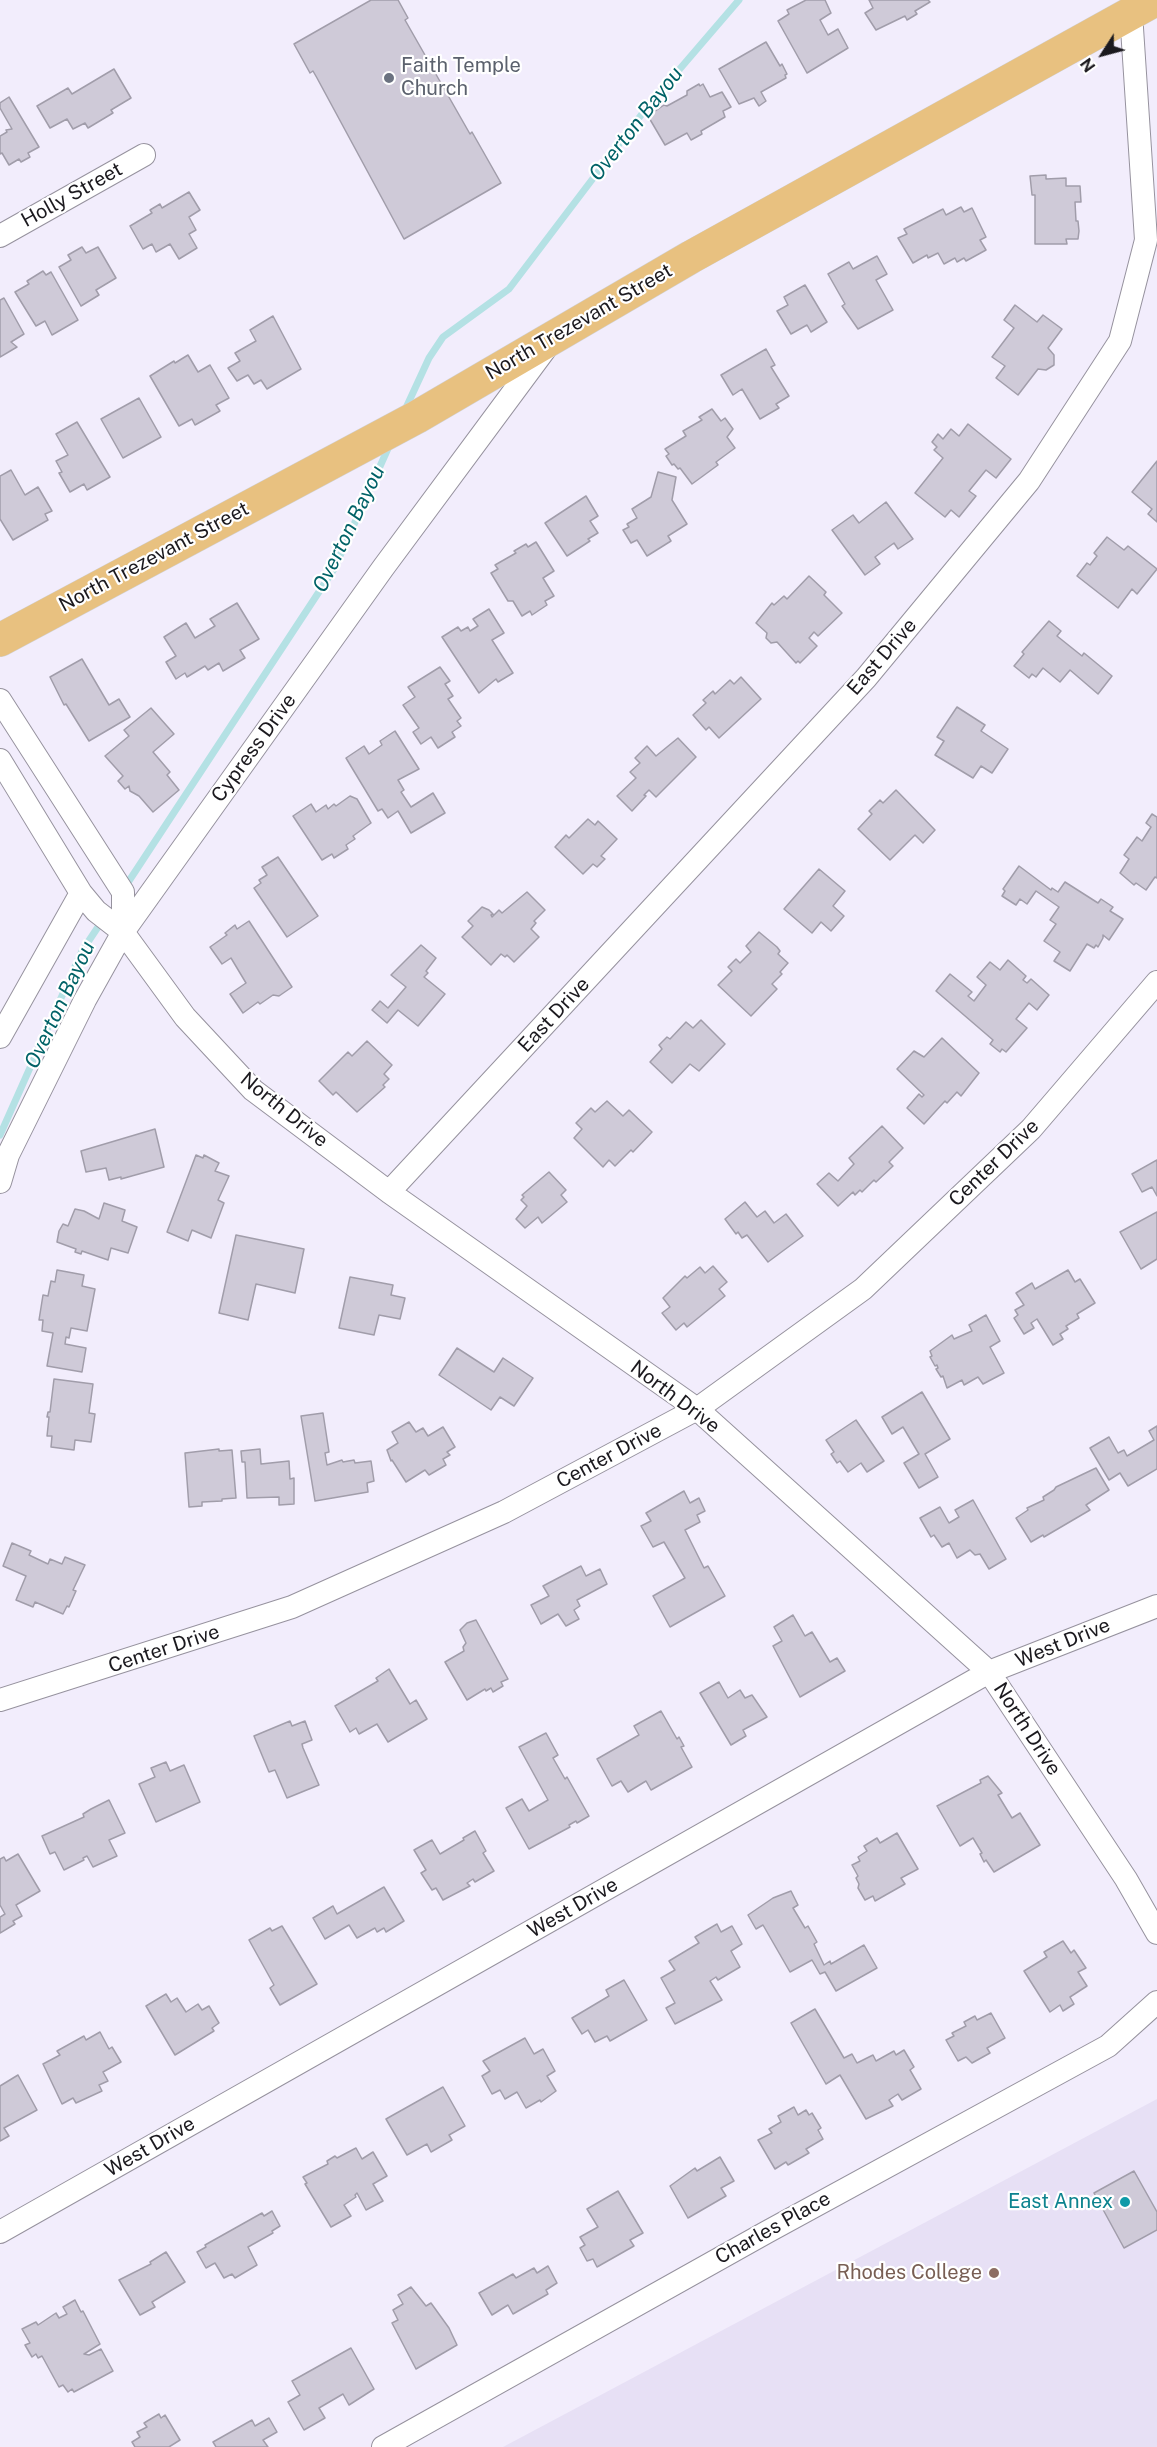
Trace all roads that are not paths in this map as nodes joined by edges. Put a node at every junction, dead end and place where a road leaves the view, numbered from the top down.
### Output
1 (1143, 7) edge
2 (144, 155) dead end
3 (0, 236) edge
4 (551, 340) junction
5 (0, 640) edge
6 (0, 700) edge
7 (0, 760) edge
8 (81, 893) junction
9 (114, 918) junction
10 (1157, 982) edge
11 (0, 1037) edge
12 (0, 1182) edge
13 (389, 1192) junction
14 (697, 1409) junction
15 (1157, 1606) edge
16 (989, 1672) junction
17 (0, 1700) edge
18 (1157, 1933) edge
19 (1157, 2002) edge
20 (0, 2232) edge
21 (383, 2447) edge

1 - 4 main road, North Trezevant Street
1 - 13 street, East Drive
2 - 3 street, Holly Street
4 - 5 main road, North Trezevant Street
4 - 9 street, Cypress Drive
6 - 9 street, North Drive
7 - 8 street, North Drive
8 - 9 street, North Drive
8 - 11 street
9 - 12 street, Cypress Drive
9 - 13 street, North Drive
10 - 14 street, Center Drive
13 - 14 street, North Drive
14 - 16 street, North Drive
14 - 17 street, Center Drive
15 - 16 street, West Drive
16 - 18 street, North Drive
16 - 20 street, West Drive
19 - 21 street, Charles Place

